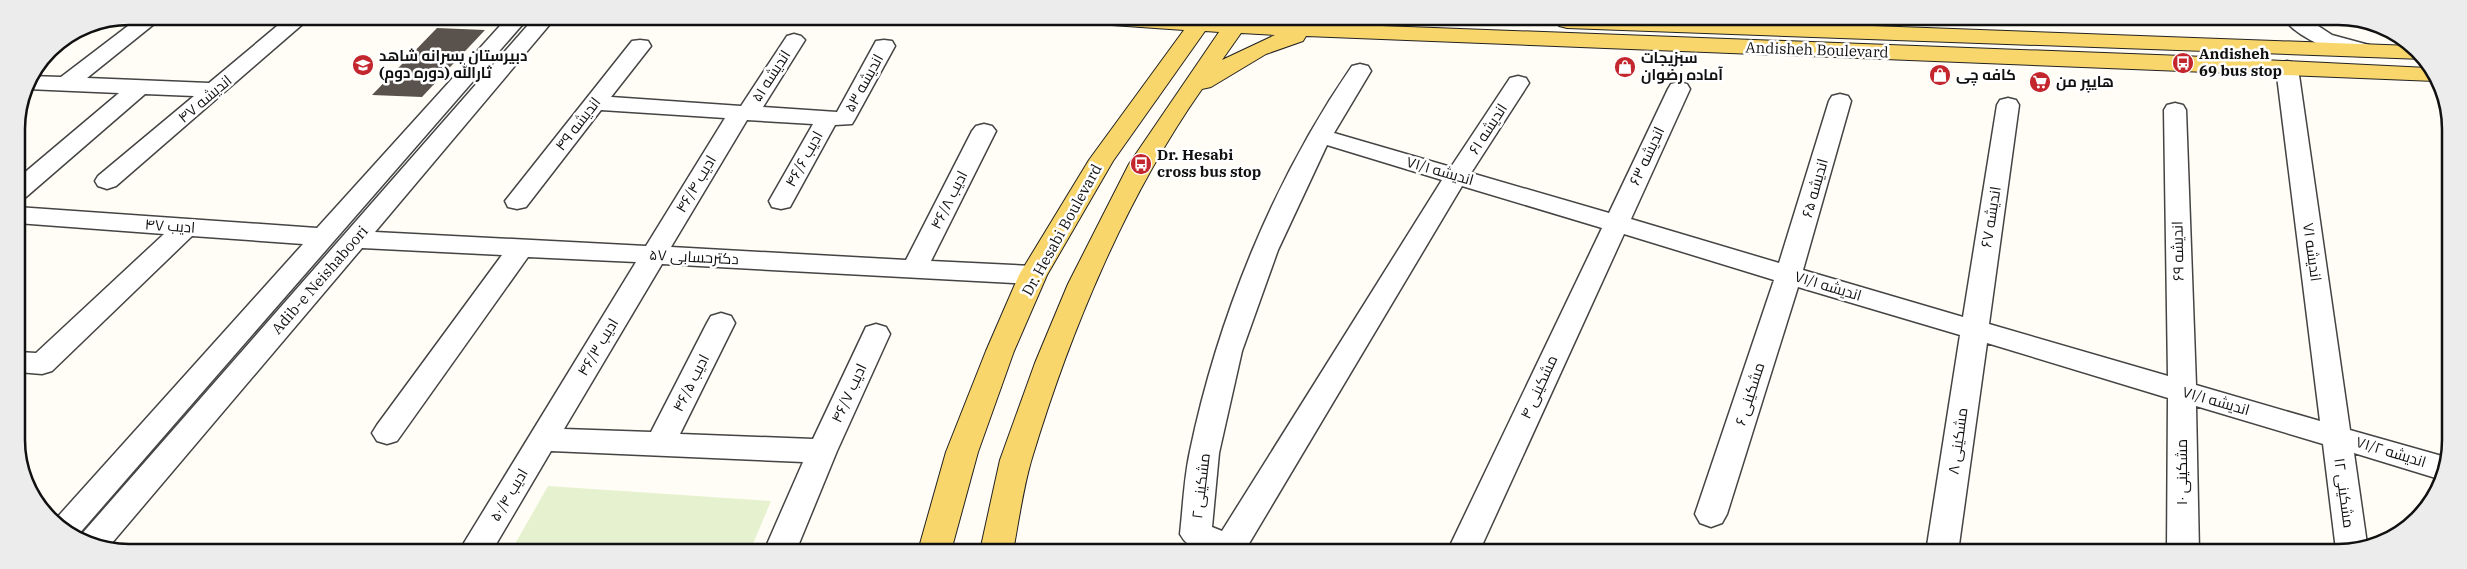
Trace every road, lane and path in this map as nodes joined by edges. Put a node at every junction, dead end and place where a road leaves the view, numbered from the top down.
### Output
1 (142, 25) edge
2 (292, 25) edge
3 (512, 25) edge
4 (539, 25) edge
5 (1198, 25) edge
6 (1236, 25) edge
7 (1267, 25) edge
8 (1778, 25) edge
9 (2284, 25) edge
10 (2302, 25) edge
11 (1316, 30) junction
12 (794, 40) dead end
13 (640, 46) dead end
14 (884, 46) dead end
15 (2361, 50) junction
16 (2409, 52) edge
17 (2287, 57) junction
18 (1360, 71) dead end
19 (2427, 74) edge
20 (36, 82) edge
21 (1518, 83) dead end
22 (65, 84) junction
23 (139, 87) junction
24 (1679, 89) dead end
25 (216, 90) junction
26 (1187, 93) junction
27 (1840, 101) dead end
28 (595, 103) junction
29 (2008, 105) dead end
30 (2175, 110) dead end
31 (744, 112) junction
32 (836, 118) junction
33 (984, 131) dead end
34 (1320, 136) junction
35 (1457, 175) junction
36 (107, 181) dead end
37 (25, 185) edge
38 (517, 201) dead end
39 (781, 201) dead end
40 (25, 216) edge
41 (1615, 223) junction
42 (186, 227) junction
43 (324, 237) junction
44 (355, 239) junction
45 (521, 248) junction
46 (653, 255) junction
47 (914, 269) junction
48 (1789, 274) junction
49 (1033, 275) junction
50 (721, 323) dead end
51 (1974, 330) junction
52 (876, 334) dead end
53 (25, 363) edge
54 (2182, 391) junction
55 (387, 432) dead end
56 (2336, 436) junction
57 (542, 438) junction
58 (660, 444) junction
59 (822, 451) junction
60 (2438, 467) edge
61 (1711, 514) dead end
62 (63, 521) edge
63 (98, 539) edge
64 (2351, 543) edge
65 (479, 544) edge
66 (783, 544) edge
67 (937, 544) edge
68 (998, 544) edge
69 (1220, 544) edge
70 (1231, 544) edge
71 (1467, 544) edge
72 (1943, 544) edge
73 (2183, 544) edge

1 - 22 street
2 - 25 street, اندیشه ۴۷
3 - 43 street, Adib-e Neishaboori
4 - 44 street, Adib-e Neishaboori
5 - 49 main road, Dr. Hesabi Boulevard
6 - 26 main road
7 - 11 main road, Andisheh Boulevard
8 - 17 main road, Andisheh Boulevard
9 - 17 street, اندیشه ۷۱
10 - 15 street
11 - 17 main road, Andisheh Boulevard
11 - 26 main road
12 - 31 street, اندیشه ۵۱
13 - 28 street, اندیشه ۴۹
14 - 32 street, اندیشه ۵۳
15 - 16 main road, Andisheh Boulevard
15 - 17 main road, Andisheh Boulevard
17 - 19 main road, Andisheh Boulevard
17 - 56 street, اندیشه ۷۱
18 - 34 street
20 - 22 street
21 - 35 street, اندیشه ۶۱
22 - 23 street
23 - 25 street
23 - 37 street
24 - 41 street, اندیشه ۶۳
25 - 36 street, اندیشه ۴۷
26 - 68 main road
27 - 48 street, اندیشه ۶۵
28 - 31 street
28 - 38 street, اندیشه ۴۹
29 - 51 street, اندیشه ۶۷
30 - 54 street, اندیشه ۶۹
31 - 32 street
31 - 46 street, ادیب ۴۶/۴
32 - 39 street, ادیب ۴۶/۶
33 - 47 street, ادیب ۴۶/۸
34 - 35 street, اندیشه ۷۱/۱
34 - 69 street, مشکینی ۲
35 - 41 street, اندیشه ۷۱/۱
35 - 70 street, مشکینی ۲
40 - 42 street, ادیب ۴۷
41 - 48 street, اندیشه ۷۱/۱
41 - 71 street, مشکینی ۴
42 - 43 street, ادیب ۴۷
42 - 53 street
43 - 62 street, Adib-e Neishaboori
44 - 45 street, دکترحسابی ۵۷
44 - 63 street, Adib-e Neishaboori
45 - 46 street, دکترحسابی ۵۷
45 - 55 street
46 - 47 street, دکترحسابی ۵۷
46 - 57 street, ادیب ۴۶/۳
47 - 49 street, دکترحسابی ۵۷
48 - 51 street, اندیشه ۷۱/۱
48 - 61 street, مشکینی ۶
49 - 67 main road, Dr. Hesabi Boulevard
50 - 58 street, ادیب ۴۶/۵
51 - 54 street, اندیشه ۷۱/۱
51 - 72 street, مشکینی ۸
52 - 59 street, ادیب ۴۶/۷
54 - 56 street, اندیشه ۷۱/۱
54 - 73 street, مشکینی ۱۰
56 - 60 street, اندیشه ۷۱/۲
56 - 64 street, مشکینی ۱۲
57 - 58 street
57 - 65 street, ادیب ۵۰/۴
58 - 59 street
59 - 66 street, ادیب ۴۶/۷

